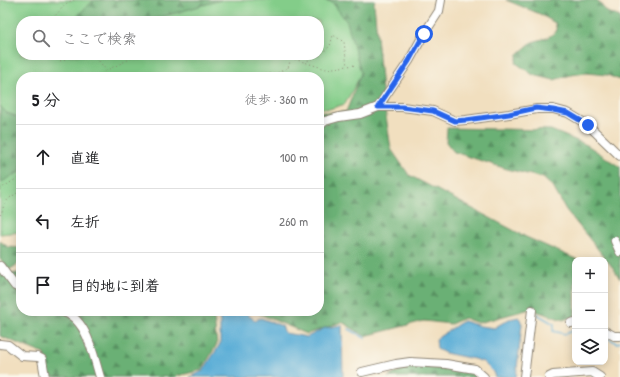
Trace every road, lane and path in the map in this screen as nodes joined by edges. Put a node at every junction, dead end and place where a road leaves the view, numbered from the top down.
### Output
1 (74, 0) edge
2 (441, 0) edge
3 (55, 16) edge
4 (324, 51) edge
5 (98, 60) edge
6 (128, 60) edge
7 (290, 60) edge
8 (298, 60) edge
9 (309, 60) edge
10 (304, 62) junction
11 (355, 65) dead end
12 (347, 66) junction
13 (107, 70) joint
14 (279, 72) edge
15 (378, 107) junction
16 (324, 122) edge
17 (620, 156) edge
18 (16, 179) edge
19 (0, 190) edge
20 (16, 194) edge
21 (0, 215) edge
22 (615, 241) dead end
23 (620, 252) edge
24 (0, 266) edge
25 (16, 286) edge
26 (532, 310) dead end
27 (70, 316) edge
28 (608, 333) edge
29 (620, 336) edge
30 (0, 344) edge
31 (362, 372) dead end
32 (45, 377) edge
33 (100, 377) edge
34 (484, 377) edge
35 (524, 377) edge
36 (548, 377) edge
37 (600, 377) edge

1 - 3 path
2 - 15 street
4 - 12 path
5 - 13 path
6 - 13 path
7 - 14 path
8 - 10 path
9 - 10 path
10 - 12 path
11 - 12 path
15 - 16 street
15 - 17 street
18 - 19 path
20 - 21 path
22 - 23 street
24 - 25 street
26 - 35 street
27 - 33 street
28 - 29 street
30 - 32 street
31 - 34 street
36 - 37 street

